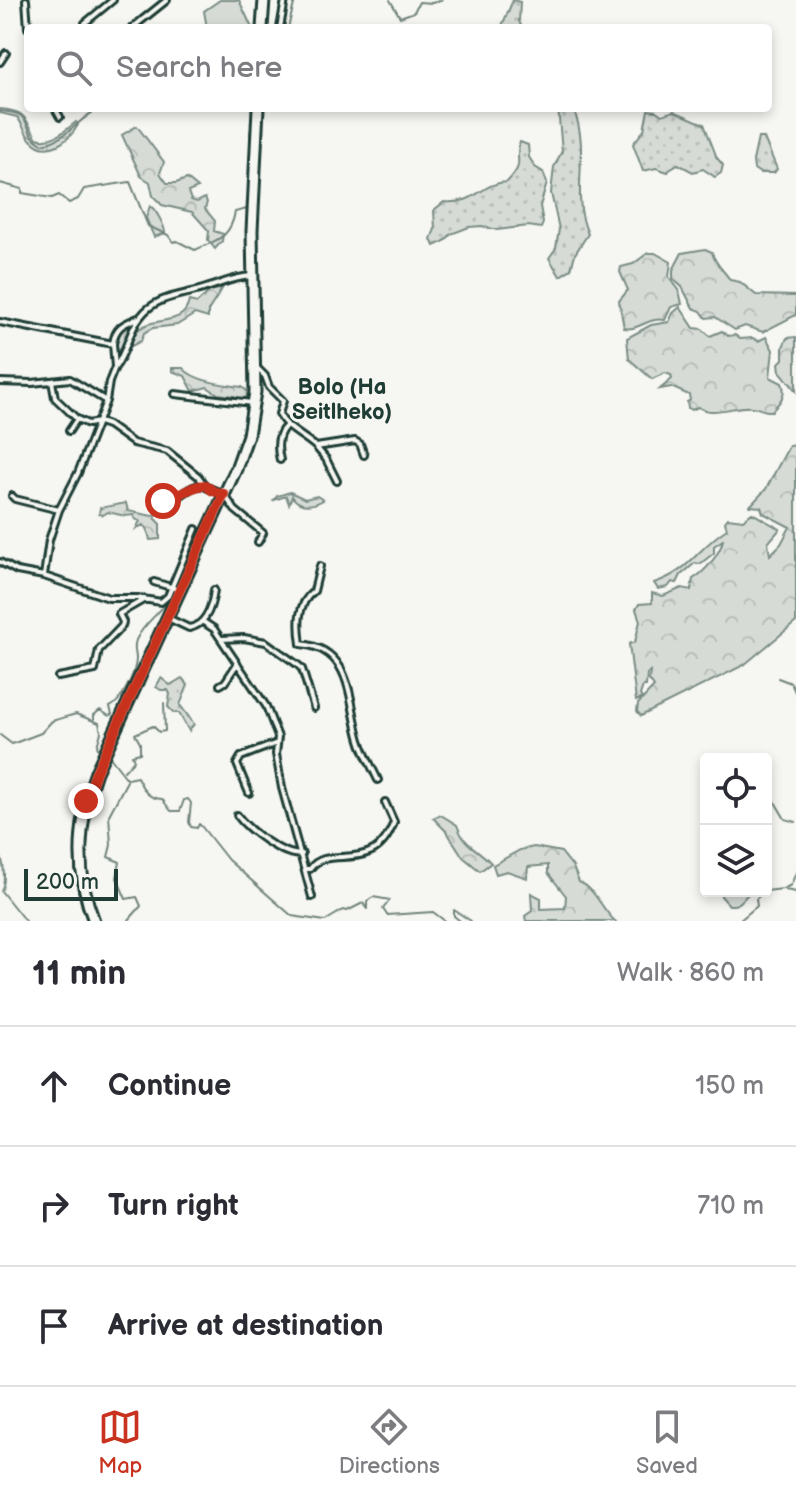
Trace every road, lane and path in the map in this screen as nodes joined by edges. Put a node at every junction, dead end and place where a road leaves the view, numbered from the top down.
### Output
1 (26, 0) edge
2 (113, 0) edge
3 (264, 0) edge
4 (285, 0) edge
5 (165, 1) edge
6 (85, 23) dead end
7 (28, 24) edge
8 (137, 24) edge
9 (262, 24) edge
10 (281, 24) edge
11 (6, 53) dead end
12 (0, 62) edge
13 (57, 112) edge
14 (258, 112) edge
15 (60, 117) dead end
16 (252, 276) junction
17 (138, 318) junction
18 (0, 322) edge
19 (113, 344) junction
20 (254, 365) junction
21 (115, 367) junction
22 (52, 381) junction
23 (0, 382) edge
24 (175, 394) dead end
25 (106, 401) junction
26 (254, 404) junction
27 (77, 419) junction
28 (99, 422) junction
29 (286, 426) junction
30 (69, 431) dead end
31 (316, 447) junction
32 (364, 455) dead end
33 (280, 460) dead end
34 (337, 481) dead end
35 (205, 485) junction
36 (224, 494) junction
37 (12, 496) dead end
38 (156, 506) dead end
39 (59, 510) junction
40 (196, 529) dead end
41 (258, 542) dead end
42 (0, 562) edge
43 (320, 566) dead end
44 (44, 576) junction
45 (154, 582) dead end
46 (176, 589) junction
47 (214, 590) dead end
48 (145, 599) junction
49 (168, 618) junction
50 (202, 621) junction
51 (221, 639) junction
52 (237, 664) junction
53 (58, 677) dead end
54 (220, 685) dead end
55 (314, 708) dead end
56 (277, 743) junction
57 (378, 780) dead end
58 (249, 793) dead end
59 (385, 802) dead end
60 (237, 815) dead end
61 (302, 854) junction
62 (306, 869) junction
63 (312, 897) dead end
64 (94, 921) edge

1 - 7 street
2 - 6 street
3 - 9 main road
4 - 10 street
5 - 8 street
11 - 12 street
13 - 15 street
14 - 16 main road
16 - 17 street
16 - 20 main road
17 - 19 street
17 - 21 street
18 - 19 street
19 - 21 street
20 - 26 main road
20 - 29 street
21 - 25 street
22 - 23 street
22 - 25 street
22 - 27 street
24 - 26 street
25 - 28 street
26 - 36 main road
27 - 28 street
27 - 30 street
28 - 35 street
28 - 39 street
29 - 31 street
29 - 33 street
31 - 32 street
31 - 34 street
35 - 36 street
35 - 38 street
36 - 41 street
36 - 46 main road
37 - 39 street
39 - 44 street
40 - 46 street
42 - 44 street
43 - 57 street
44 - 48 street
45 - 46 street
46 - 48 street
46 - 49 main road
47 - 50 street
48 - 53 street
49 - 50 street
49 - 64 main road
50 - 51 street
51 - 52 street
51 - 55 street
52 - 54 street
52 - 56 street
56 - 58 street
56 - 61 street
59 - 62 street
60 - 61 street
61 - 62 street
62 - 63 street

